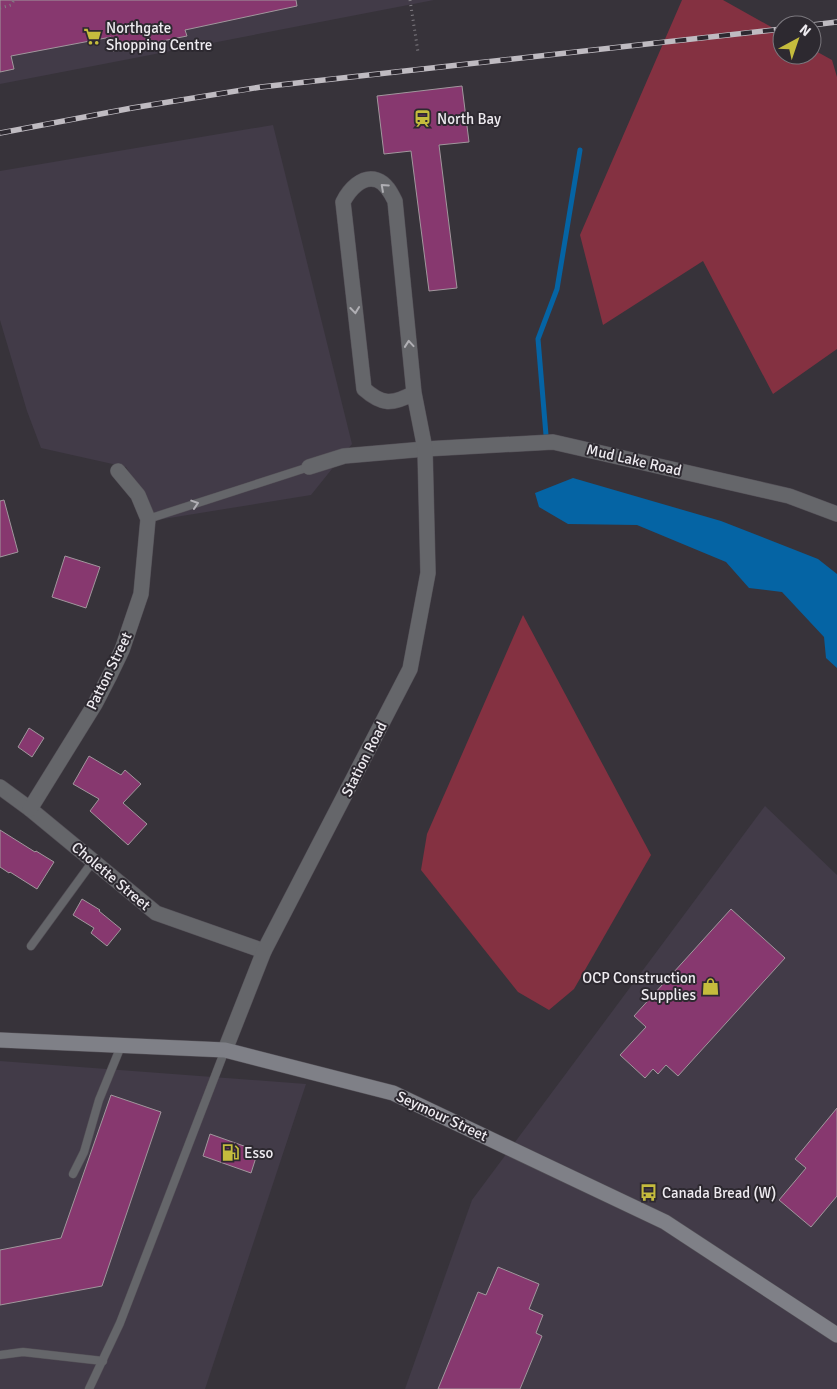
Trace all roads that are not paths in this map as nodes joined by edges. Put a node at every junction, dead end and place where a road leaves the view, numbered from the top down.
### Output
1 (414, 393) junction
2 (425, 448) junction
3 (310, 466) joint
4 (118, 471) dead end
5 (837, 514) edge
6 (148, 519) junction
7 (0, 787) edge
8 (30, 809) junction
9 (93, 861) junction
10 (32, 946) dead end
11 (264, 951) junction
12 (0, 1040) edge
13 (121, 1046) junction
14 (225, 1050) junction
15 (73, 1174) dead end
16 (837, 1335) edge
17 (0, 1356) edge
18 (102, 1361) junction
19 (90, 1389) edge

1 -> 1 street, Station Road
1 - 2 street, Station Road
2 - 3 street
2 - 5 street, Mud Lake Road
2 - 11 street, Station Road
6 -> 3 lane
4 - 6 street, Patton Street
6 - 8 street, Patton Street
7 - 8 street, Cholette Street
8 - 9 street, Cholette Street
9 - 10 lane
9 - 11 street, Cholette Street
11 - 14 street, Station Road
12 - 13 street, Seymour Street
13 - 14 street, Seymour Street
13 - 15 lane
14 - 16 street, Seymour Street
14 - 18 lane
17 - 18 lane
18 - 19 lane

